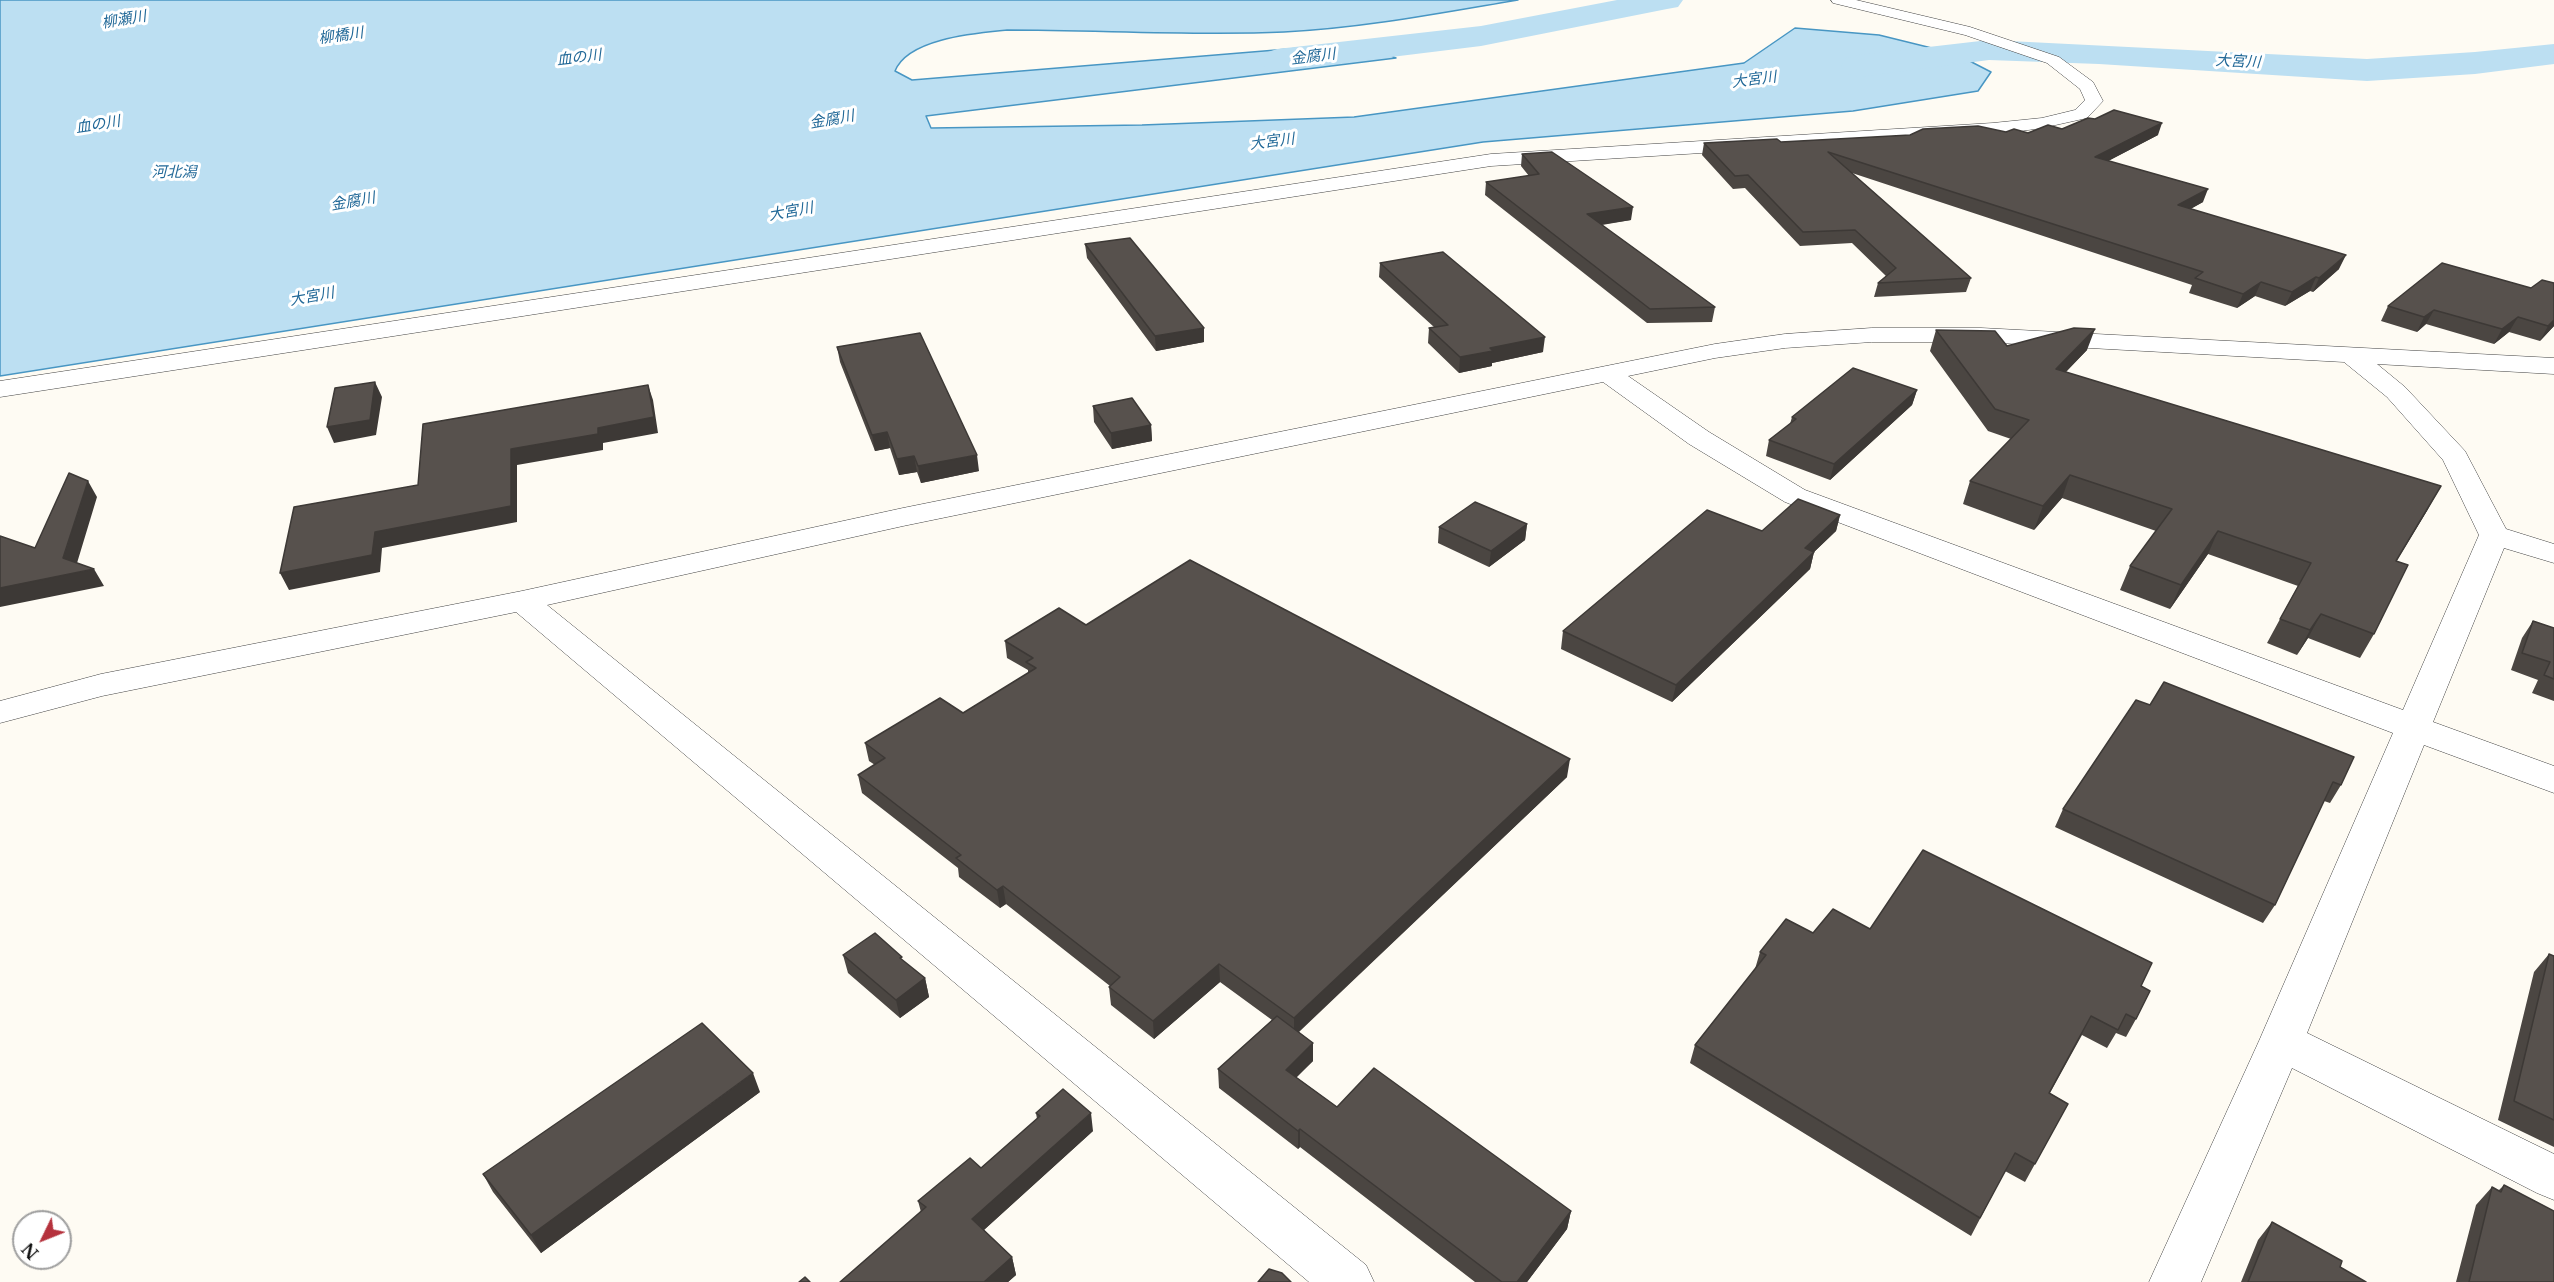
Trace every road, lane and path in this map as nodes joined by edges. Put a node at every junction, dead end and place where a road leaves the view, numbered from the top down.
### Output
1 (1838, 0) edge
2 (2349, 354) junction
3 (2554, 366) edge
4 (1608, 373) junction
5 (0, 389) edge
6 (2494, 535) junction
7 (2554, 554) edge
8 (522, 601) junction
9 (0, 712) edge
10 (2412, 726) junction
11 (2554, 780) edge
12 (2281, 1041) junction
13 (2554, 1178) edge
14 (1348, 1282) edge
15 (2175, 1282) edge

1 - 5 street
2 - 3 street
2 - 4 street
2 - 6 street
4 - 8 street
4 - 10 street
6 - 7 street
6 - 10 street
8 - 9 street
8 - 14 street
10 - 11 street
10 - 12 street
12 - 13 street
12 - 15 street

